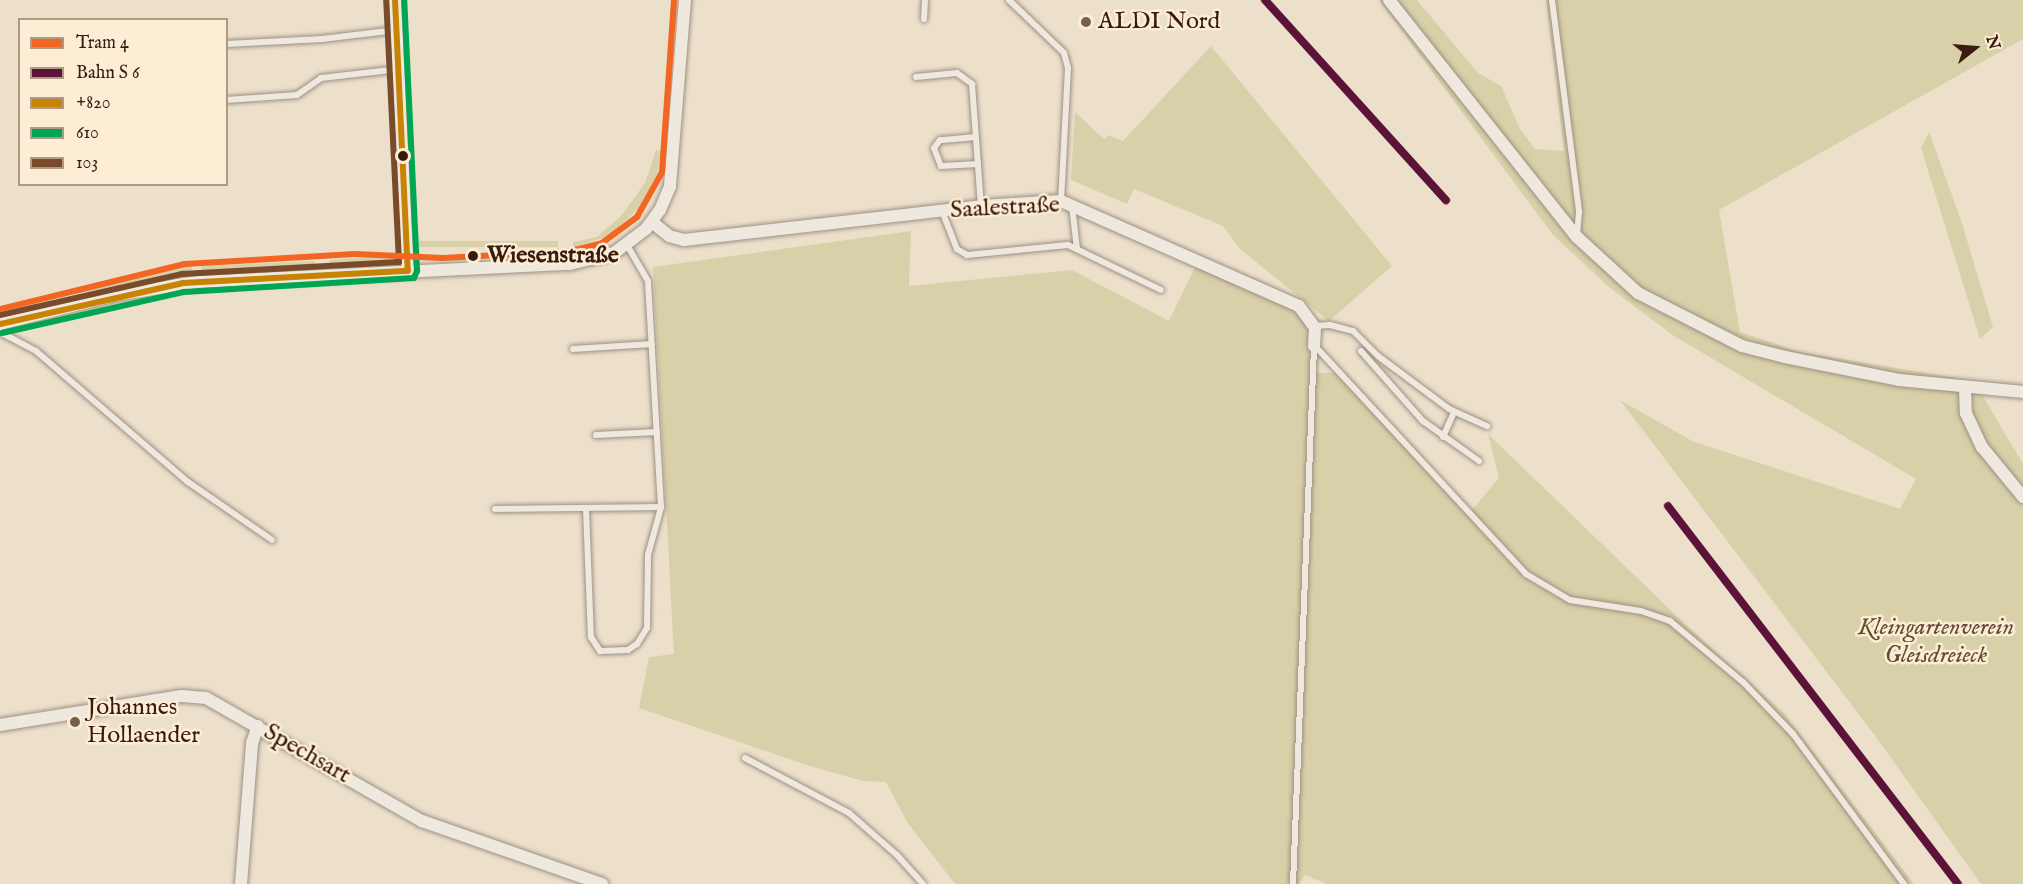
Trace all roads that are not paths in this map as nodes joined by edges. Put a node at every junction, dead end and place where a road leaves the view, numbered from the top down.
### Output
1 (395, 0) edge
2 (685, 0) edge
3 (925, 0) edge
4 (1009, 0) edge
5 (1389, 0) edge
6 (1552, 0) edge
7 (924, 19) dead end
8 (396, 30) junction
9 (228, 44) edge
10 (399, 69) junction
11 (916, 77) dead end
12 (228, 100) edge
13 (976, 137) junction
14 (978, 164) junction
15 (1066, 203) junction
16 (981, 206) junction
17 (942, 211) junction
18 (652, 222) junction
19 (1577, 237) junction
20 (627, 245) junction
21 (1077, 249) junction
22 (408, 271) junction
23 (1161, 290) dead end
24 (0, 324) edge
25 (1314, 326) junction
26 (0, 332) edge
27 (652, 344) junction
28 (1314, 346) junction
29 (573, 349) dead end
30 (1371, 349) junction
31 (1361, 351) dead end
32 (1367, 357) junction
33 (1965, 389) junction
34 (2023, 392) edge
35 (1454, 412) junction
36 (1487, 426) dead end
37 (657, 432) junction
38 (596, 435) dead end
39 (1443, 436) junction
40 (1479, 461) dead end
41 (2023, 496) edge
42 (661, 507) junction
43 (586, 509) junction
44 (495, 510) dead end
45 (272, 540) dead end
46 (0, 725) edge
47 (258, 726) junction
48 (745, 758) dead end
49 (241, 884) edge
50 (602, 884) edge
51 (922, 884) edge
52 (1293, 884) edge
53 (1904, 884) edge

1 - 8 street
2 - 18 street
3 - 7 lane
4 - 15 lane
5 - 19 street
6 - 19 lane
8 - 9 lane
8 - 10 street
10 - 12 lane
10 - 22 street
11 - 13 lane
13 - 14 lane
13 - 14 lane
14 - 16 lane
15 - 16 street, Saalestraße
15 - 21 lane
15 - 25 street, Saalestraße
16 - 17 street, Saalestraße
17 - 18 street, Saalestraße
17 - 21 lane
18 - 20 street
19 - 33 street
20 - 22 street
20 - 27 lane
21 - 23 lane
22 - 24 street
25 - 28 street
25 - 30 lane
26 - 45 lane
27 - 29 lane
27 - 37 lane
28 - 52 lane
28 - 53 lane
30 - 32 lane
30 - 35 lane
31 - 32 lane
32 - 39 lane
33 - 34 street
33 - 41 street
35 - 36 lane
35 - 39 lane
37 - 38 lane
37 - 42 lane
39 - 40 lane
42 - 43 lane
42 - 43 lane
43 - 44 lane
46 - 47 street, Spechsart
47 - 49 street
47 - 50 street, Spechsart
48 - 51 lane

